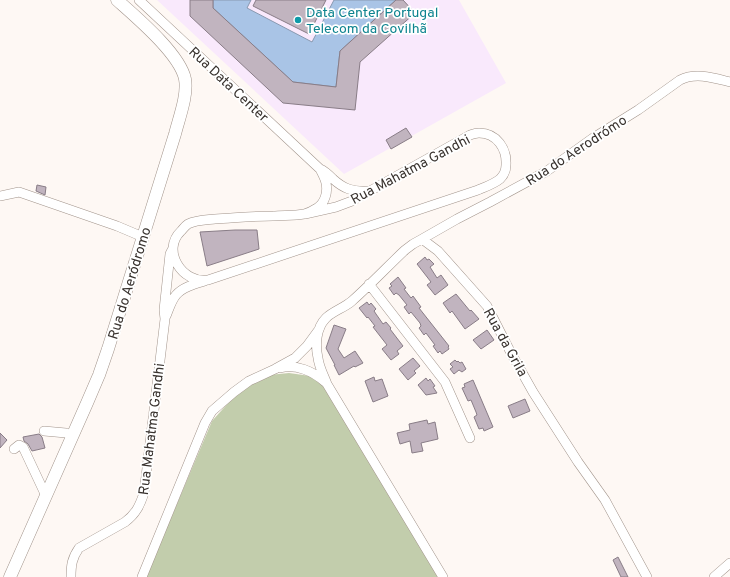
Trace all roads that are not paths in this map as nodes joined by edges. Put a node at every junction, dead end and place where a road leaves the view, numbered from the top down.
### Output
1 (117, 0) edge
2 (139, 0) edge
3 (730, 82) edge
4 (320, 169) junction
5 (372, 190) junction
6 (0, 196) edge
7 (305, 214) junction
8 (143, 237) junction
9 (422, 238) junction
10 (172, 247) junction
11 (206, 280) junction
12 (369, 284) junction
13 (165, 319) junction
14 (319, 330) junction
15 (295, 358) junction
16 (318, 359) junction
17 (298, 368) junction
18 (275, 369) junction
19 (327, 384) junction
20 (44, 431) dead end
21 (73, 436) junction
22 (470, 438) dead end
23 (14, 449) dead end
24 (46, 496) junction
25 (730, 563) edge
26 (10, 577) edge
27 (71, 577) edge
28 (142, 577) edge
29 (443, 577) edge
30 (646, 577) edge
31 (714, 577) edge

1 - 8 main road, Rua do Aeródromo
2 - 4 street, Rua Data Center
3 - 9 street, Rua do Aerodrómo
4 - 5 street, Rua Data Center
4 - 7 street, Rua Data Center
5 - 7 street, Rua Mahatma Gandhi
5 - 11 street, Rua Mahatma Gandhi
6 - 8 street
7 - 10 street, Rua Mahatma Gandhi
8 - 21 main road, Rua do Aeródromo
9 - 12 street
9 - 30 street, Rua da Grila
10 - 11 street
10 - 13 street, Rua Mahatma Gandhi
11 - 13 street, Rua Mahatma Gandhi
12 - 14 street
12 - 22 street
13 - 27 street, Rua Mahatma Gandhi
14 - 15 street
14 - 16 street
15 - 16 street
15 - 18 street
16 - 17 street
16 - 19 street
17 - 18 street
17 - 19 street
18 - 28 street
19 - 29 street
20 - 21 street
21 - 24 main road, Rua do Aeródromo
23 - 24 street
24 - 26 main road, Rua do Aeródromo
25 - 31 street

